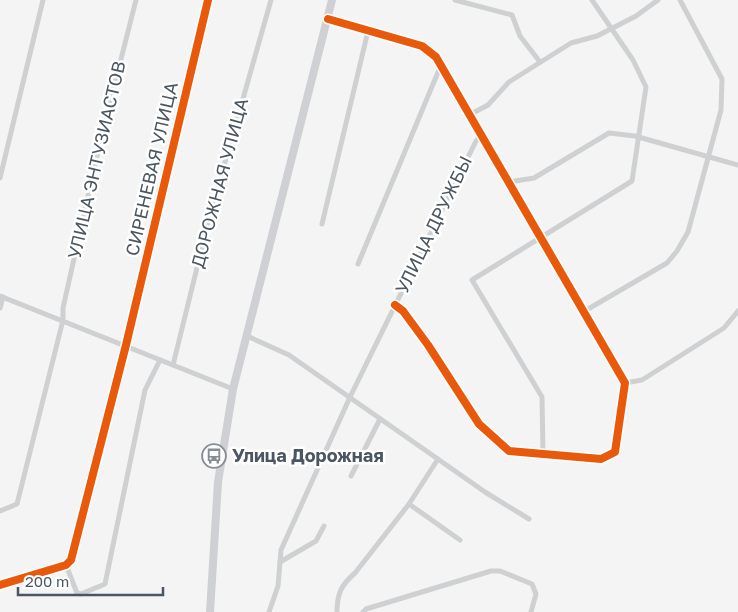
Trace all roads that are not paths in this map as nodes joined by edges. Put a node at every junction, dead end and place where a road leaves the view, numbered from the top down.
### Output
1 (43, 0) edge
2 (136, 0) edge
3 (208, 0) edge
4 (332, 0) edge
5 (455, 0) edge
6 (592, 0) edge
7 (658, 0) edge
8 (680, 0) edge
9 (270, 1) edge
10 (328, 19) junction
11 (611, 29) junction
12 (368, 31) junction
13 (540, 62) junction
14 (441, 65) junction
15 (469, 115) junction
16 (481, 135) junction
17 (636, 137) junction
18 (707, 157) junction
19 (738, 166) edge
20 (0, 178) edge
21 (508, 182) junction
22 (322, 224) dead end
23 (541, 238) junction
24 (358, 264) dead end
25 (1, 297) edge
26 (394, 305) junction
27 (0, 308) edge
28 (738, 311) edge
29 (583, 312) junction
30 (63, 320) junction
31 (247, 336) junction
32 (126, 345) junction
33 (160, 360) junction
34 (173, 365) junction
35 (625, 383) junction
36 (233, 389) junction
37 (350, 397) junction
38 (380, 420) junction
39 (543, 453) junction
40 (438, 459) junction
41 (351, 476) dead end
42 (408, 504) junction
43 (0, 511) edge
44 (529, 519) dead end
45 (324, 526) dead end
46 (460, 540) dead end
47 (280, 562) junction
48 (66, 565) junction
49 (0, 585) edge
50 (210, 612) edge
51 (269, 612) edge
52 (337, 612) edge
53 (363, 612) edge
54 (531, 612) edge

1 - 20 street
2 - 30 street, УЛИЦА ЭНТУЗИАСТОВ
3 - 32 street, СИРЕНЕВАЯ УЛИЦА
4 - 10 main road
5 - 13 street
6 - 11 street
7 - 11 street
8 - 18 street
9 - 34 street, ДОРОЖНАЯ УЛИЦА
10 - 12 street
10 - 31 main road
11 - 13 street
11 - 17 street
12 - 14 street
12 - 22 street
13 - 15 street
14 - 15 street
14 - 24 street
15 - 16 street
16 - 21 street
16 - 26 street, УЛИЦА ДРУЖБЫ
17 - 18 street
17 - 21 street
17 - 23 street
18 - 19 street
18 - 29 street
21 - 23 street
23 - 29 street
23 - 39 street
25 - 27 street
25 - 30 street
26 - 37 street, УЛИЦА ДРУЖБЫ
26 - 39 street
28 - 35 street
29 - 35 street
30 - 32 street
30 - 43 street, УЛИЦА ЭНТУЗИАСТОВ
31 - 36 main road
31 - 37 street
32 - 33 street
32 - 48 street, СИРЕНЕВАЯ УЛИЦА
33 - 34 street
33 - 48 street
34 - 36 street
35 - 39 street
36 - 50 main road
37 - 38 street
37 - 47 street, УЛИЦА ДРУЖБЫ
38 - 40 street
38 - 41 street
40 - 42 street
40 - 44 street
42 - 46 street
42 - 52 street
45 - 47 street
47 - 51 street, УЛИЦА ДРУЖБЫ
48 - 49 street
53 - 54 street

